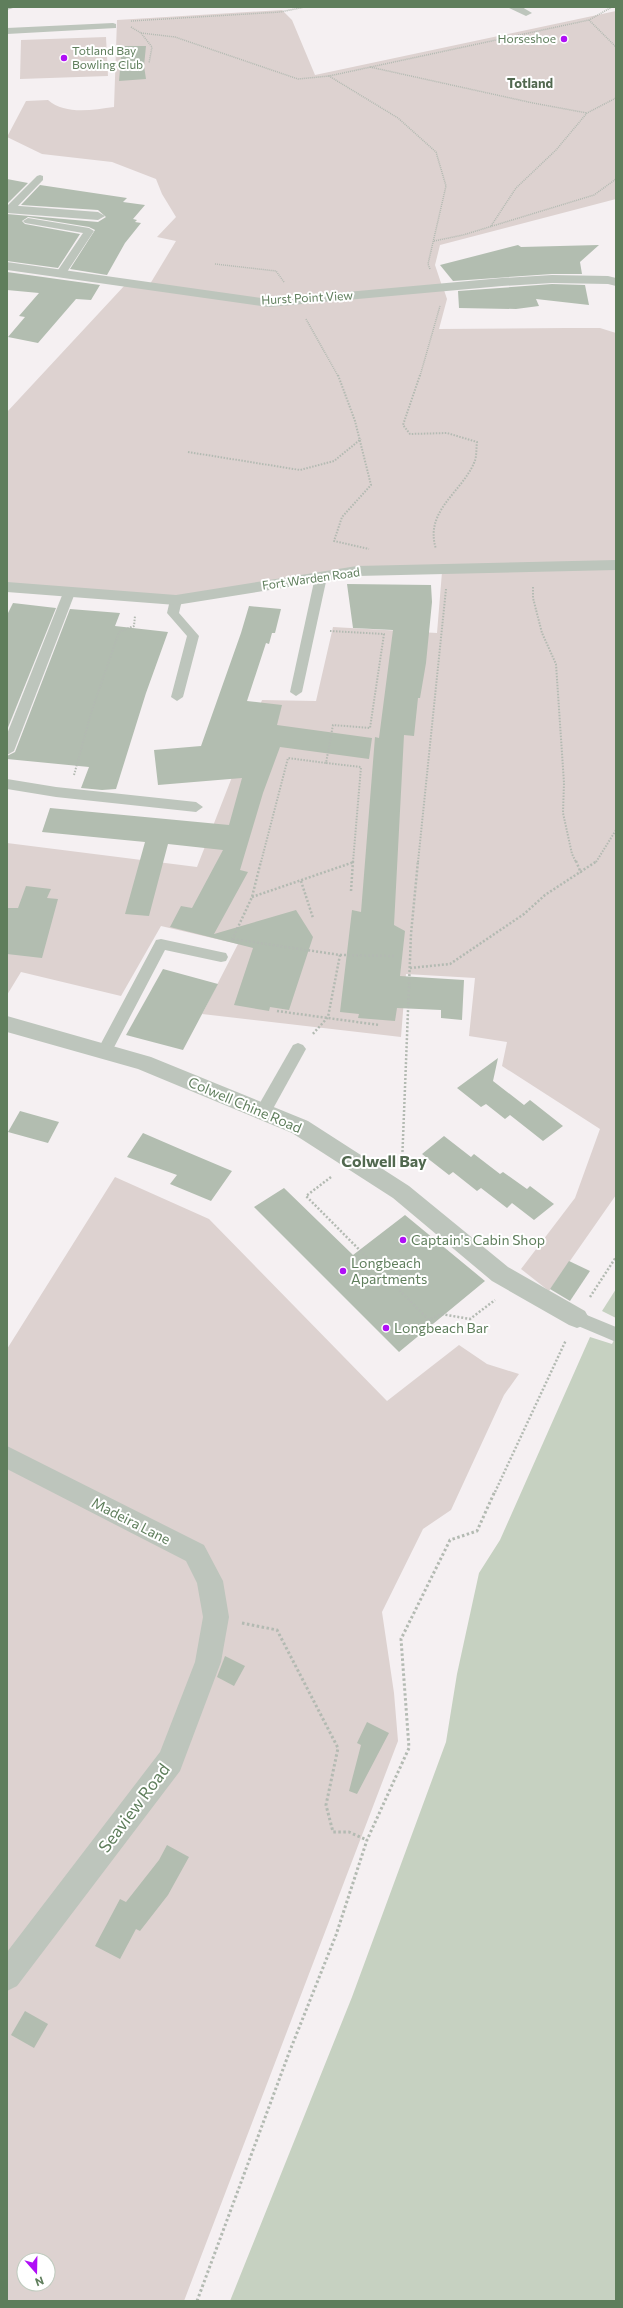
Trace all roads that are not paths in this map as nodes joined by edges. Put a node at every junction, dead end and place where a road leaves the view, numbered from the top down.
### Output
1 (7, 7) edge
2 (12, 7) edge
3 (513, 7) edge
4 (526, 13) dead end
5 (113, 26) road end
6 (7, 31) edge
7 (40, 178) dead end
8 (8, 209) edge
9 (97, 216) dead end
10 (28, 221) dead end
11 (7, 266) edge
12 (61, 274) junction
13 (613, 278) edge
14 (616, 565) edge
15 (321, 577) junction
16 (7, 587) edge
17 (69, 593) junction
18 (176, 600) junction
19 (296, 692) dead end
20 (177, 697) dead end
21 (7, 751) edge
22 (7, 784) edge
23 (196, 807) dead end
24 (221, 957) dead end
25 (7, 1024) edge
26 (298, 1050) road end
27 (105, 1051) junction
28 (263, 1112) junction
29 (577, 1318) joint
30 (616, 1335) edge
31 (7, 1457) edge
32 (216, 1617) joint
33 (7, 1976) edge

1 - 2 lane
3 - 4 street
5 - 6 lane
7 - 8 lane
8 - 9 street
10 - 12 lane
11 - 12 street, Hurst Point View
12 - 13 street, Hurst Point View
14 - 15 street, Fort Warden Road
15 - 18 street, Fort Warden Road
15 - 19 lane
16 - 17 street, Fort Warden Road
17 - 18 street, Fort Warden Road
17 - 21 lane
18 - 20 lane
22 - 23 lane
24 - 27 lane
25 - 27 street, Colwell Chine Road
26 - 28 lane
27 - 28 street, Colwell Chine Road
28 - 29 street, Colwell Chine Road
29 - 30 lane
31 - 32 street, Madeira Lane
32 - 33 street, Seaview Road

